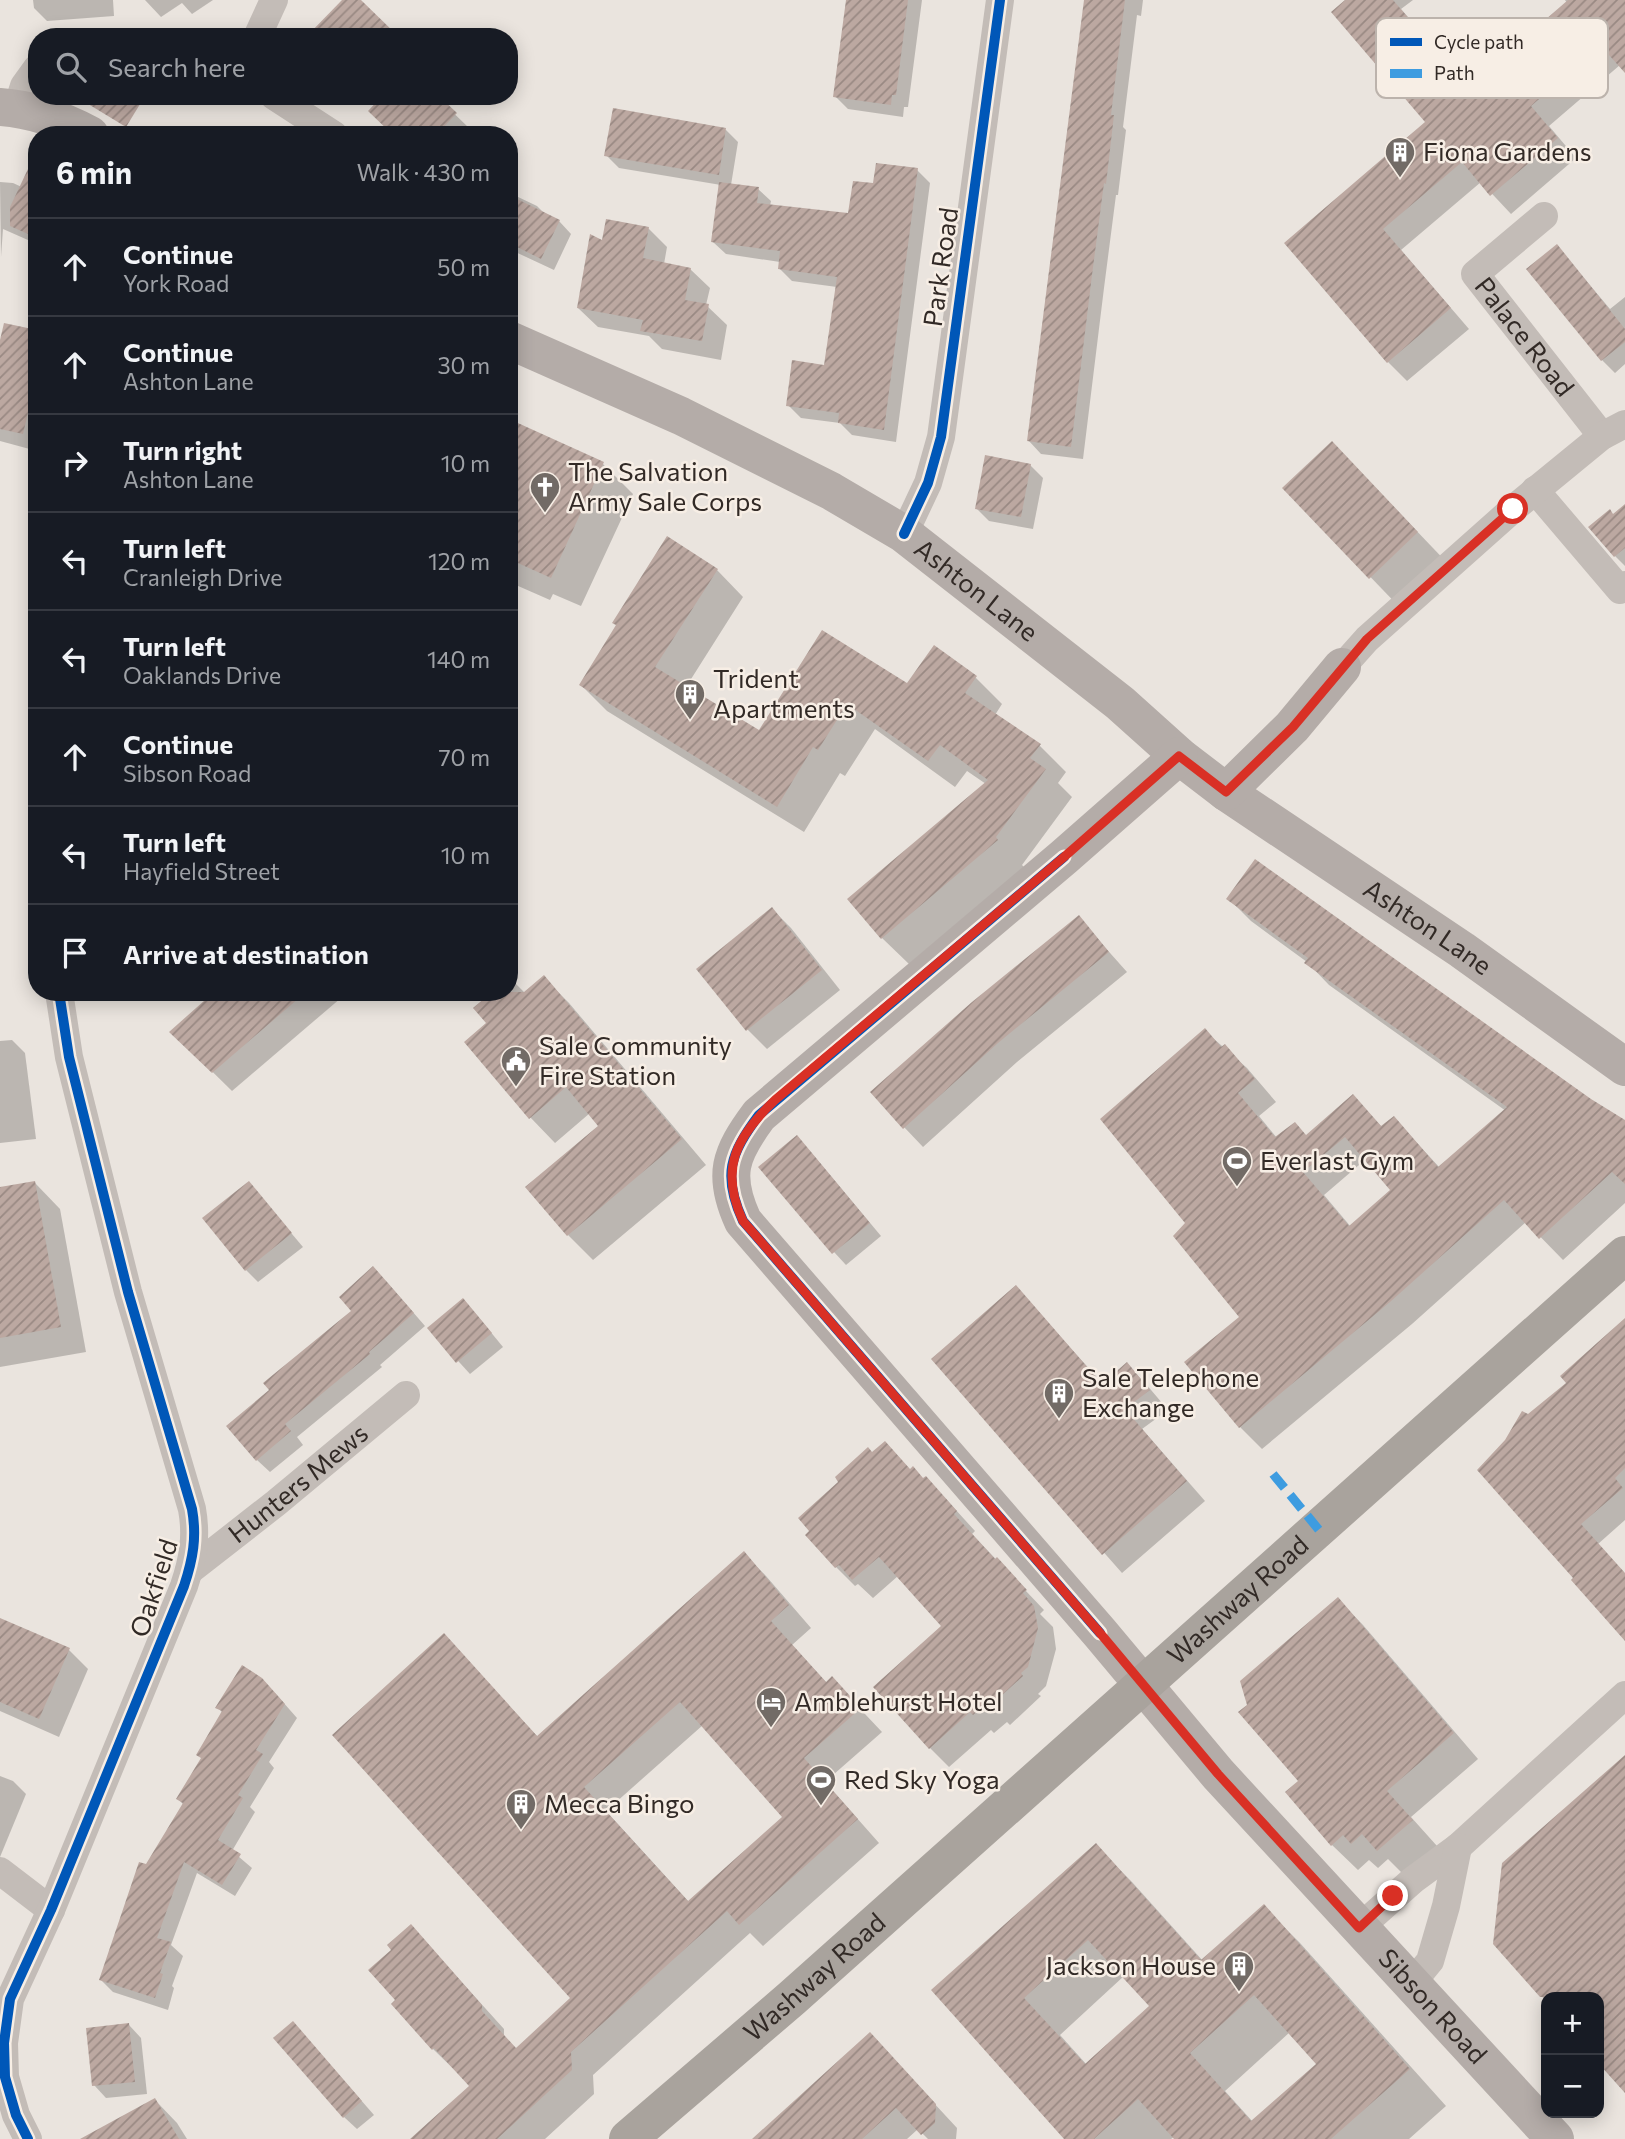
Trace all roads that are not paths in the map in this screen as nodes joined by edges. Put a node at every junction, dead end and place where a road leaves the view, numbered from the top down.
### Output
1 (274, 0) edge
2 (1000, 0) edge
3 (261, 28) edge
4 (28, 80) edge
5 (288, 105) edge
6 (8, 107) edge
7 (69, 126) edge
8 (320, 126) edge
9 (1544, 216) dead end
10 (518, 344) edge
11 (1614, 430) edge
12 (1535, 490) junction
13 (904, 534) junction
14 (1625, 585) edge
15 (1342, 667) joint
16 (1179, 756) junction
17 (1226, 792) junction
18 (60, 1001) edge
19 (1625, 1067) edge
20 (1625, 1255) edge
21 (406, 1395) dead end
22 (189, 1571) junction
23 (1143, 1685) junction
24 (1625, 1695) edge
25 (1458, 1847) junction
26 (0, 1871) edge
27 (51, 1910) junction
28 (1359, 1928) junction
29 (1412, 1983) junction
30 (3, 2077) edge
31 (28, 2139) edge
32 (628, 2139) edge
33 (1555, 2139) edge

1 - 3 street
2 - 13 street, Park Road
4 - 6 street
5 - 8 street
6 - 7 main road
9 - 11 street, Palace Road
10 - 13 main road, Ashton Lane
11 - 12 street
12 - 14 street
12 - 15 street
13 - 16 main road, Ashton Lane
15 - 17 main road
16 - 17 main road, Ashton Lane
16 - 23 main road, Sibson Road
17 - 19 main road, Ashton Lane
18 - 22 street, Oakfield
20 - 23 highway, Washway Road
21 - 22 street, Hunters Mews
22 - 27 street, Oakfield
23 - 28 main road, Sibson Road
23 - 32 highway, Washway Road
24 - 25 street
25 - 28 street
25 - 29 street
26 - 27 street
27 - 30 street, Oakfield
28 - 29 main road, Sibson Road
29 - 33 main road, Sibson Road
30 - 31 street, Oakfield

